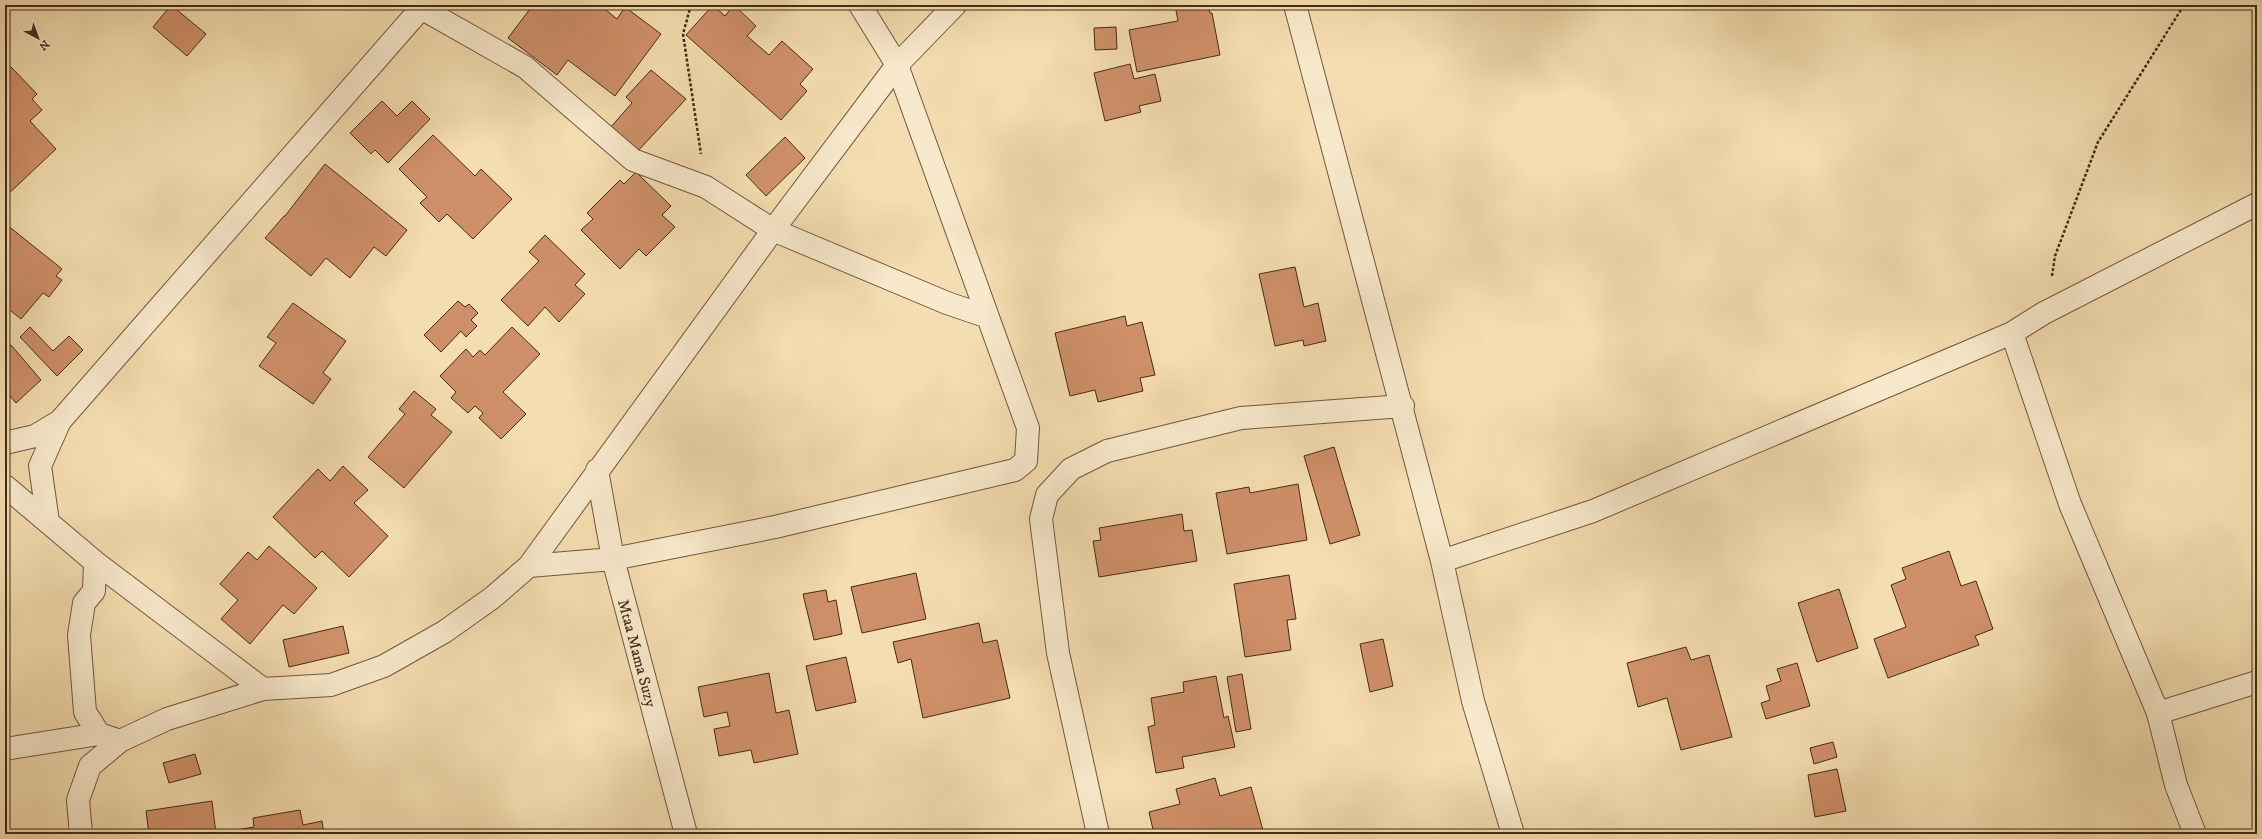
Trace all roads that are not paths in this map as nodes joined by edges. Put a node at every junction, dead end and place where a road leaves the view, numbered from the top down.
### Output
1 (860, 5) edge
2 (955, 5) edge
3 (1295, 5) edge
4 (422, 6) edge
5 (897, 65) junction
6 (2257, 204) edge
7 (773, 230) junction
8 (988, 317) junction
9 (2012, 333) junction
10 (1403, 406) junction
11 (60, 421) junction
12 (5, 443) edge
13 (597, 470) junction
14 (5, 486) edge
15 (48, 522) junction
16 (613, 558) junction
17 (1442, 561) junction
18 (95, 562) junction
19 (529, 566) junction
20 (2257, 682) edge
21 (263, 689) junction
22 (2158, 713) junction
23 (99, 734) junction
24 (120, 741) junction
25 (5, 749) edge
26 (80, 834) edge
27 (686, 834) edge
28 (1098, 834) edge
29 (1513, 834) edge
30 (2195, 834) edge

1 - 5 street
2 - 5 street
3 - 10 street
4 - 7 street
4 - 11 street
5 - 7 street
5 - 8 street
6 - 9 street
7 - 8 street
7 - 13 street
8 - 16 street
9 - 17 street
9 - 22 street
10 - 17 street
10 - 28 street
11 - 12 street
11 - 15 street
13 - 16 street, Mtaa Mama Suzy
13 - 19 street
14 - 15 street
15 - 18 street
16 - 19 street
16 - 27 street, Mtaa Mama Suzy
17 - 29 street
18 - 21 street
18 - 23 street
19 - 21 street
20 - 22 street
21 - 24 street
22 - 30 street
23 - 24 street
23 - 25 street
24 - 26 street

